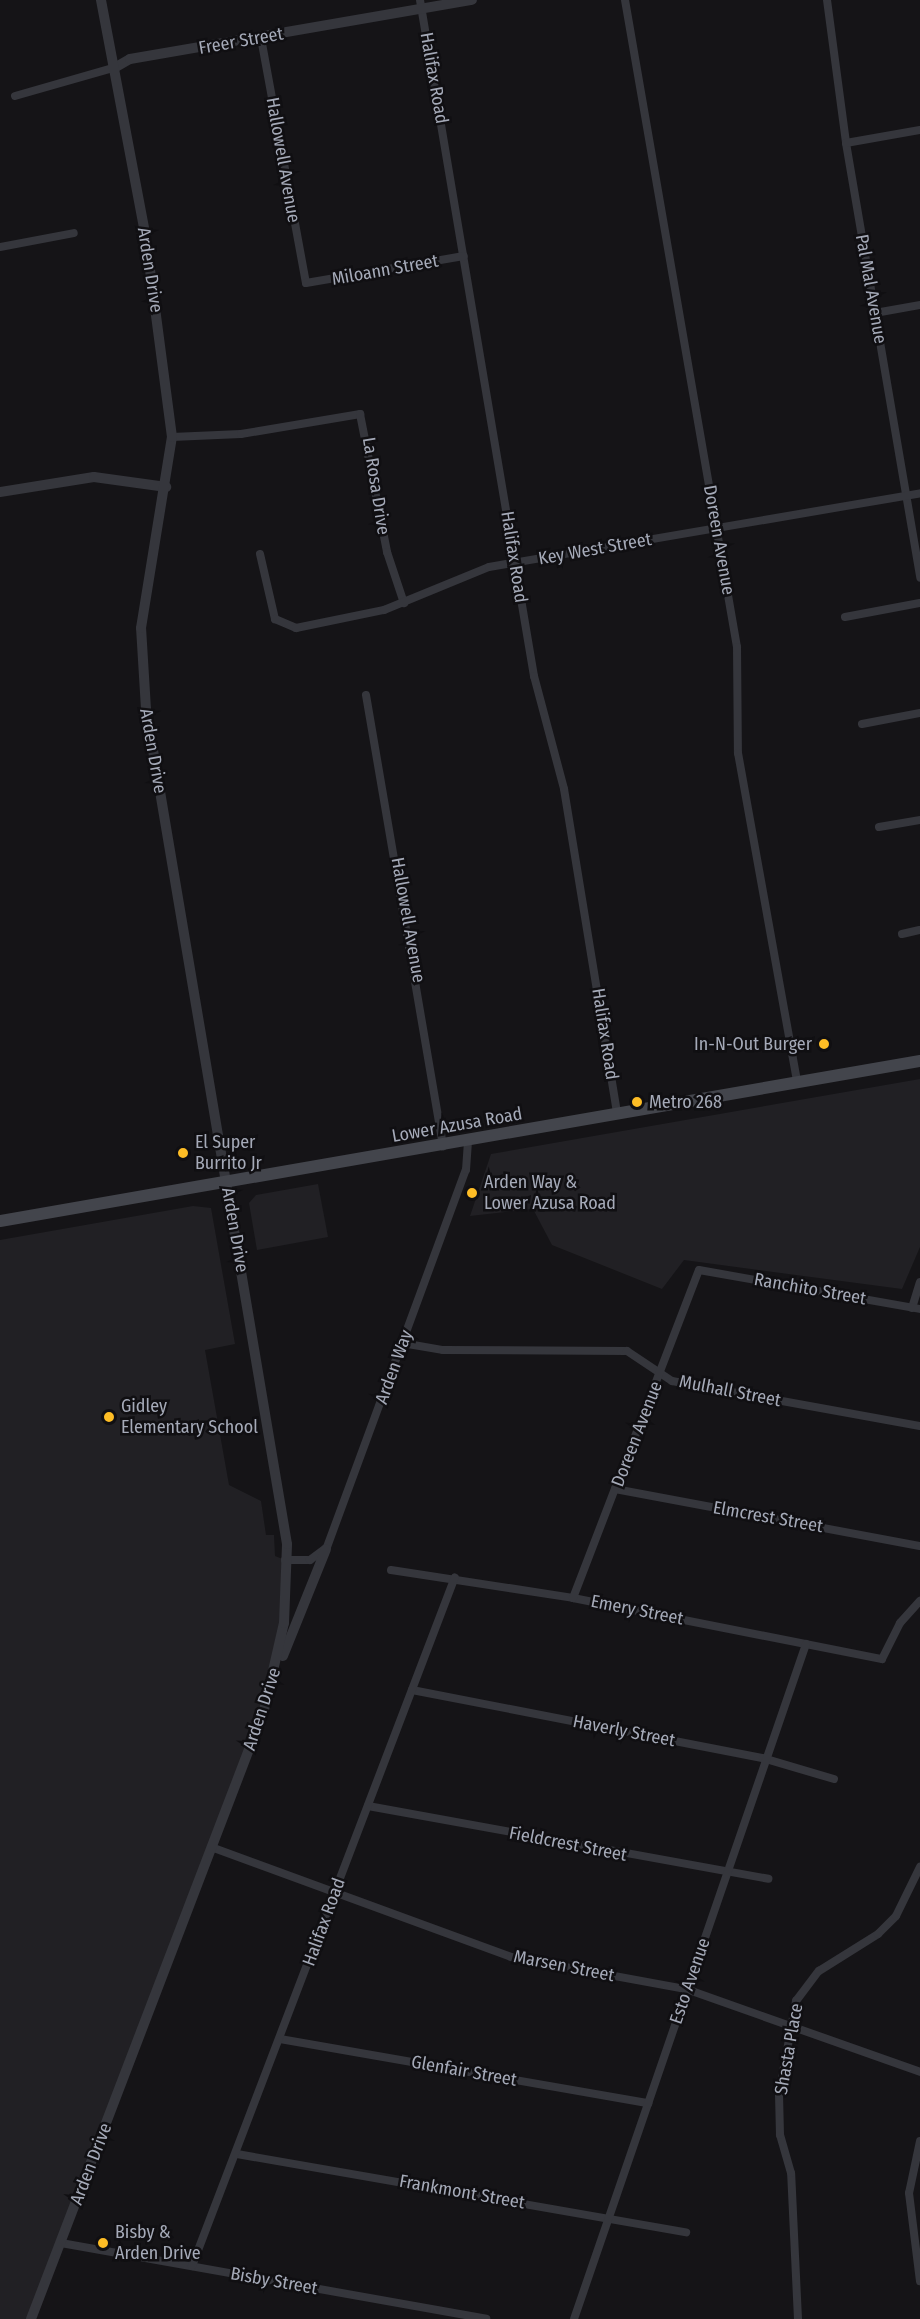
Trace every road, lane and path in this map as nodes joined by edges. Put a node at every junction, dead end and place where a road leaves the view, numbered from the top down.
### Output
1 (101, 0) edge
2 (472, 0) edge
3 (625, 0) edge
4 (827, 0) edge
5 (421, 5) edge
6 (261, 38) junction
7 (116, 68) junction
8 (15, 96) dead end
9 (920, 130) edge
10 (846, 143) junction
11 (74, 233) dead end
12 (0, 247) edge
13 (464, 256) junction
14 (306, 283) joint
15 (920, 305) edge
16 (875, 313) junction
17 (172, 436) junction
18 (166, 487) junction
19 (0, 492) edge
20 (920, 493) edge
21 (905, 495) junction
22 (716, 527) junction
23 (260, 554) dead end
24 (515, 562) junction
25 (920, 578) edge
26 (404, 603) junction
27 (920, 603) edge
28 (845, 617) dead end
29 (366, 695) dead end
30 (920, 712) edge
31 (862, 724) dead end
32 (920, 820) edge
33 (879, 827) dead end
34 (920, 930) edge
35 (902, 934) dead end
36 (920, 1061) edge
37 (797, 1082) junction
38 (617, 1112) junction
39 (468, 1141) junction
40 (443, 1146) junction
41 (227, 1183) junction
42 (0, 1221) edge
43 (699, 1270) joint
44 (920, 1282) edge
45 (916, 1309) edge
46 (402, 1343) junction
47 (660, 1371) junction
48 (920, 1426) edge
49 (615, 1490) junction
50 (920, 1546) edge
51 (326, 1549) junction
52 (285, 1560) junction
53 (392, 1570) dead end
54 (455, 1577) junction
55 (573, 1598) junction
56 (920, 1601) edge
57 (806, 1644) junction
58 (274, 1678) junction
59 (412, 1690) junction
60 (763, 1758) junction
61 (834, 1779) dead end
62 (368, 1806) junction
63 (211, 1847) junction
64 (920, 1867) edge
65 (724, 1873) junction
66 (768, 1878) dead end
67 (334, 1896) junction
68 (687, 1989) junction
69 (791, 2024) junction
70 (280, 2039) junction
71 (920, 2072) edge
72 (648, 2103) junction
73 (920, 2141) edge
74 (237, 2154) junction
75 (608, 2217) junction
76 (686, 2232) dead end
77 (61, 2243) junction
78 (192, 2266) junction
79 (920, 2281) edge
80 (31, 2319) edge
81 (486, 2319) edge
82 (574, 2319) edge
83 (798, 2319) edge

1 - 7 street, Arden Drive
2 - 5 street, Freer Street
3 - 22 street, Doreen Avenue
4 - 10 street, Pal Mal Avenue
5 - 6 street, Freer Street
5 - 13 street, Halifax Road
6 - 7 street, Freer Street
6 - 14 street, Hallowell Avenue
7 - 8 street, Freer Street
7 - 17 street, Arden Drive
9 - 10 street
10 - 16 street, Pal Mal Avenue
11 - 12 street
13 - 14 street, Miloann Street
13 - 24 street, Halifax Road
15 - 16 street
16 - 21 street, Pal Mal Avenue
17 - 18 street, Arden Drive
17 - 26 street, La Rosa Drive
18 - 19 street
18 - 41 street, Arden Drive
20 - 21 street, Key West Street
21 - 22 street, Key West Street
21 - 25 street, Pal Mal Avenue
22 - 24 street, Key West Street
22 - 37 street, Doreen Avenue
23 - 26 street, Key West Street
24 - 26 street, Key West Street
24 - 38 street, Halifax Road
27 - 28 street
29 - 40 street, Hallowell Avenue
30 - 31 street
32 - 33 street
34 - 35 street
36 - 37 main road, Lower Azusa Road
37 - 38 main road, Lower Azusa Road
38 - 39 main road, Lower Azusa Road
39 - 40 main road, Lower Azusa Road
39 - 46 street, Arden Way
40 - 41 main road, Lower Azusa Road
41 - 42 main road, Lower Azusa Road
41 - 52 street, Arden Drive
43 - 45 street, Ranchito Street
43 - 47 street, Doreen Avenue
44 - 45 street
46 - 47 street, Mulhall Street
46 - 51 street, Arden Way
47 - 48 street, Mulhall Street
47 - 49 street, Doreen Avenue
49 - 50 street, Elmcrest Street
49 - 55 street, Doreen Avenue
51 - 52 street
51 - 58 street
52 - 58 street, Arden Drive
53 - 54 street, Emery Street
54 - 55 street, Emery Street
54 - 59 street, Halifax Road
55 - 57 street, Emery Street
56 - 57 street, Emery Street
57 - 60 street, Esto Avenue
58 - 63 street, Arden Drive
59 - 60 street, Haverly Street
59 - 62 street, Halifax Road
60 - 61 street, Haverly Street
60 - 65 street, Esto Avenue
62 - 65 street, Fieldcrest Street
62 - 67 street, Halifax Road
63 - 67 street, Marsen Street
63 - 77 street, Arden Drive
64 - 69 street, Shasta Place
65 - 66 street, Fieldcrest Street
65 - 68 street, Esto Avenue
67 - 68 street, Marsen Street
67 - 70 street, Halifax Road
68 - 69 street, Marsen Street
68 - 72 street, Esto Avenue
69 - 71 street, Marsen Street
69 - 83 street, Shasta Place
70 - 72 street, Glenfair Street
70 - 74 street, Halifax Road
72 - 75 street, Esto Avenue
73 - 79 street
74 - 75 street, Frankmont Street
74 - 78 street, Halifax Road
75 - 76 street, Frankmont Street
75 - 82 street, Esto Avenue
77 - 78 street, Bisby Street
77 - 80 street, Arden Drive
78 - 81 street, Bisby Street

